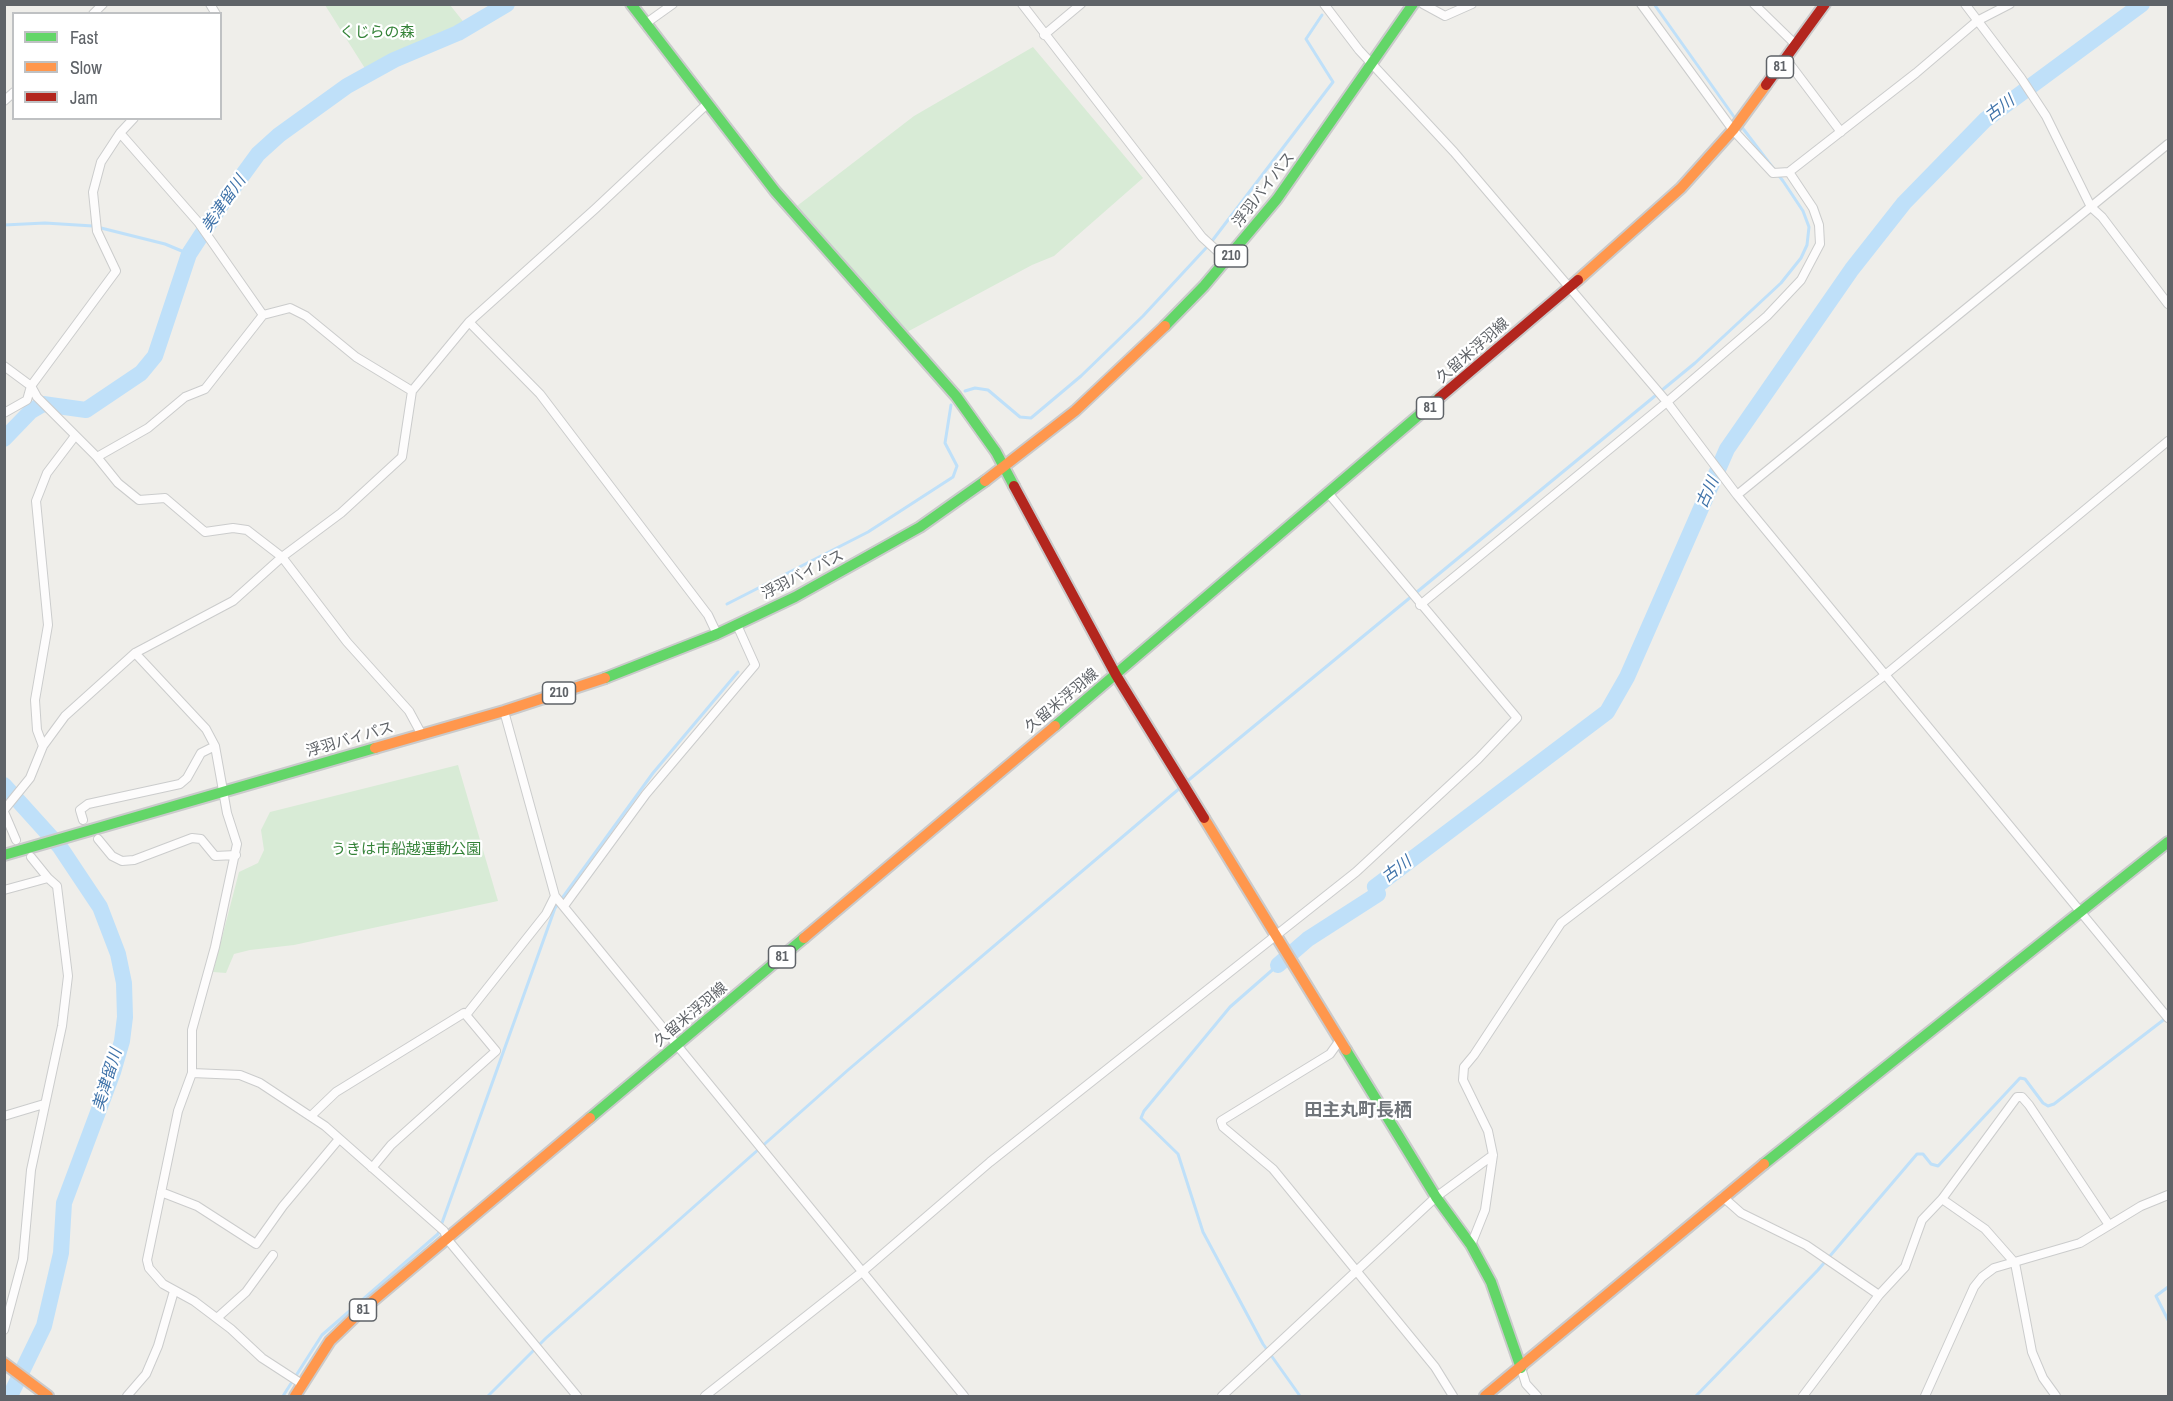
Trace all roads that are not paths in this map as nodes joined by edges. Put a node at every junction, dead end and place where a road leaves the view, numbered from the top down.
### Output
1 (631, 4) edge
2 (673, 4) edge
3 (1022, 4) edge
4 (1081, 4) edge
5 (1323, 4) edge
6 (1413, 4) edge
7 (1423, 4) edge
8 (1472, 4) edge
9 (1641, 4) edge
10 (1754, 4) edge
11 (1826, 4) edge
12 (1965, 4) edge
13 (2010, 4) edge
14 (1977, 21) junction
15 (645, 24) junction
16 (1044, 34) junction
17 (1795, 44) junction
18 (1786, 59) junction
19 (1373, 65) junction
20 (707, 104) junction
21 (132, 120) edge
22 (1733, 130) junction
23 (1841, 132) junction
24 (120, 133) junction
25 (2169, 144) edge
26 (1789, 172) junction
27 (2091, 207) junction
28 (1227, 260) junction
29 (1569, 288) junction
30 (2169, 304) edge
31 (262, 315) junction
32 (468, 322) junction
33 (4, 366) edge
34 (31, 386) junction
35 (411, 391) junction
36 (1668, 402) junction
37 (4, 413) edge
38 (75, 436) junction
39 (2169, 441) edge
40 (97, 457) junction
41 (1004, 467) junction
42 (1329, 494) junction
43 (1737, 495) junction
44 (282, 557) junction
45 (1420, 605) junction
46 (737, 625) junction
47 (717, 634) junction
48 (135, 653) junction
49 (1116, 675) junction
50 (1885, 675) junction
51 (504, 711) junction
52 (422, 735) junction
53 (43, 746) junction
54 (215, 746) junction
55 (224, 793) junction
56 (4, 811) edge
57 (83, 820) dead end
58 (98, 838) dead end
59 (16, 840) dead end
60 (2169, 842) edge
61 (4, 855) edge
62 (236, 855) junction
63 (32, 857) dead end
64 (48, 878) junction
65 (4, 890) edge
66 (560, 901) junction
67 (2080, 913) junction
68 (1275, 935) junction
69 (466, 1015) junction
70 (2169, 1018) edge
71 (1340, 1040) junction
72 (677, 1046) junction
73 (192, 1073) junction
74 (44, 1104) junction
75 (4, 1116) edge
76 (311, 1116) junction
77 (339, 1139) junction
78 (1493, 1155) junction
79 (372, 1168) junction
80 (161, 1192) junction
81 (2169, 1195) edge
82 (1436, 1197) junction
83 (1723, 1197) junction
84 (1942, 1199) junction
85 (2109, 1226) junction
86 (444, 1232) junction
87 (1471, 1245) junction
88 (273, 1255) dead end
89 (2015, 1263) junction
90 (1357, 1269) junction
91 (861, 1272) junction
92 (174, 1291) junction
93 (1879, 1295) junction
94 (217, 1318) junction
95 (4, 1330) edge
96 (7, 1365) edge
97 (1521, 1368) junction
98 (297, 1381) junction
99 (48, 1396) edge
100 (127, 1396) edge
101 (295, 1396) edge
102 (578, 1396) edge
103 (705, 1396) edge
104 (964, 1396) edge
105 (1222, 1396) edge
106 (1453, 1396) edge
107 (1485, 1396) edge
108 (1537, 1396) edge
109 (1803, 1396) edge
110 (1925, 1396) edge
111 (2056, 1396) edge

1 - 15 main road
2 - 15 street
3 - 16 street
4 - 16 street
5 - 19 street
6 - 19 main road, 浮羽バイパス / 210
7 - 8 street
9 - 22 street
10 - 17 street
11 - 17 main road, 久留米浮羽線 / 81
12 - 14 street
13 - 14 street
14 - 23 street
14 - 27 street
15 - 20 main road
16 - 28 street
17 - 18 main road, 久留米浮羽線 / 81
18 - 22 main road, 久留米浮羽線 / 81
18 - 23 street
19 - 28 main road, 浮羽バイパス / 210
19 - 29 street
20 - 32 street
20 - 41 main road
21 - 24 street
22 - 26 street
22 - 29 main road, 久留米浮羽線 / 81
23 - 26 street
24 - 31 street
24 - 34 street
25 - 27 street
26 - 36 street
27 - 30 street
27 - 43 street
28 - 41 main road, 浮羽バイパス / 210
29 - 36 street
29 - 42 main road, 久留米浮羽線 / 81
31 - 35 street
31 - 40 street
32 - 35 street
32 - 47 street
33 - 34 street
34 - 37 street
34 - 38 street
35 - 44 street
36 - 43 street
36 - 45 street
38 - 40 street
38 - 53 street
39 - 50 street
40 - 44 street
41 - 46 main road, 浮羽バイパス / 210
41 - 49 main road
42 - 45 street
42 - 49 main road, 久留米浮羽線 / 81
43 - 50 street
44 - 48 street
44 - 52 street
45 - 68 street
46 - 47 main road, 浮羽バイパス / 210
46 - 66 street
47 - 51 main road, 浮羽バイパス / 210
48 - 53 street
48 - 54 street
49 - 68 main road
49 - 72 main road, 久留米浮羽線 / 81
50 - 67 street
50 - 78 street
51 - 52 main road, 浮羽バイパス / 210
51 - 66 street
52 - 55 main road, 浮羽バイパス / 210
53 - 56 street
54 - 55 street
54 - 57 street
55 - 61 main road, 浮羽バイパス / 210
55 - 62 street
56 - 59 street
58 - 62 street
60 - 67 main road
62 - 73 street
63 - 64 street
64 - 65 street
64 - 74 street
66 - 69 street
66 - 72 street
67 - 70 street
67 - 83 main road
68 - 71 main road
68 - 91 street
69 - 76 street
69 - 79 street
71 - 82 main road
71 - 90 street
72 - 86 main road, 久留米浮羽線 / 81
72 - 91 street
73 - 76 street
73 - 80 street
74 - 75 street
74 - 95 street
76 - 77 street
77 - 79 street
77 - 80 street
78 - 82 street
78 - 87 street
79 - 86 street
80 - 92 street
81 - 85 street
82 - 87 main road
82 - 90 street
83 - 93 street
83 - 97 main road
84 - 85 street
84 - 89 street
84 - 93 street
85 - 89 street
86 - 98 main road, 久留米浮羽線 / 81
86 - 102 street
87 - 97 main road
88 - 94 street
89 - 110 street
89 - 111 street
90 - 105 street
90 - 106 street
91 - 103 street
91 - 104 street
92 - 94 street
92 - 100 street
93 - 109 street
94 - 98 street
96 - 99 main road
97 - 107 main road
97 - 108 street
98 - 101 main road, 久留米浮羽線 / 81

